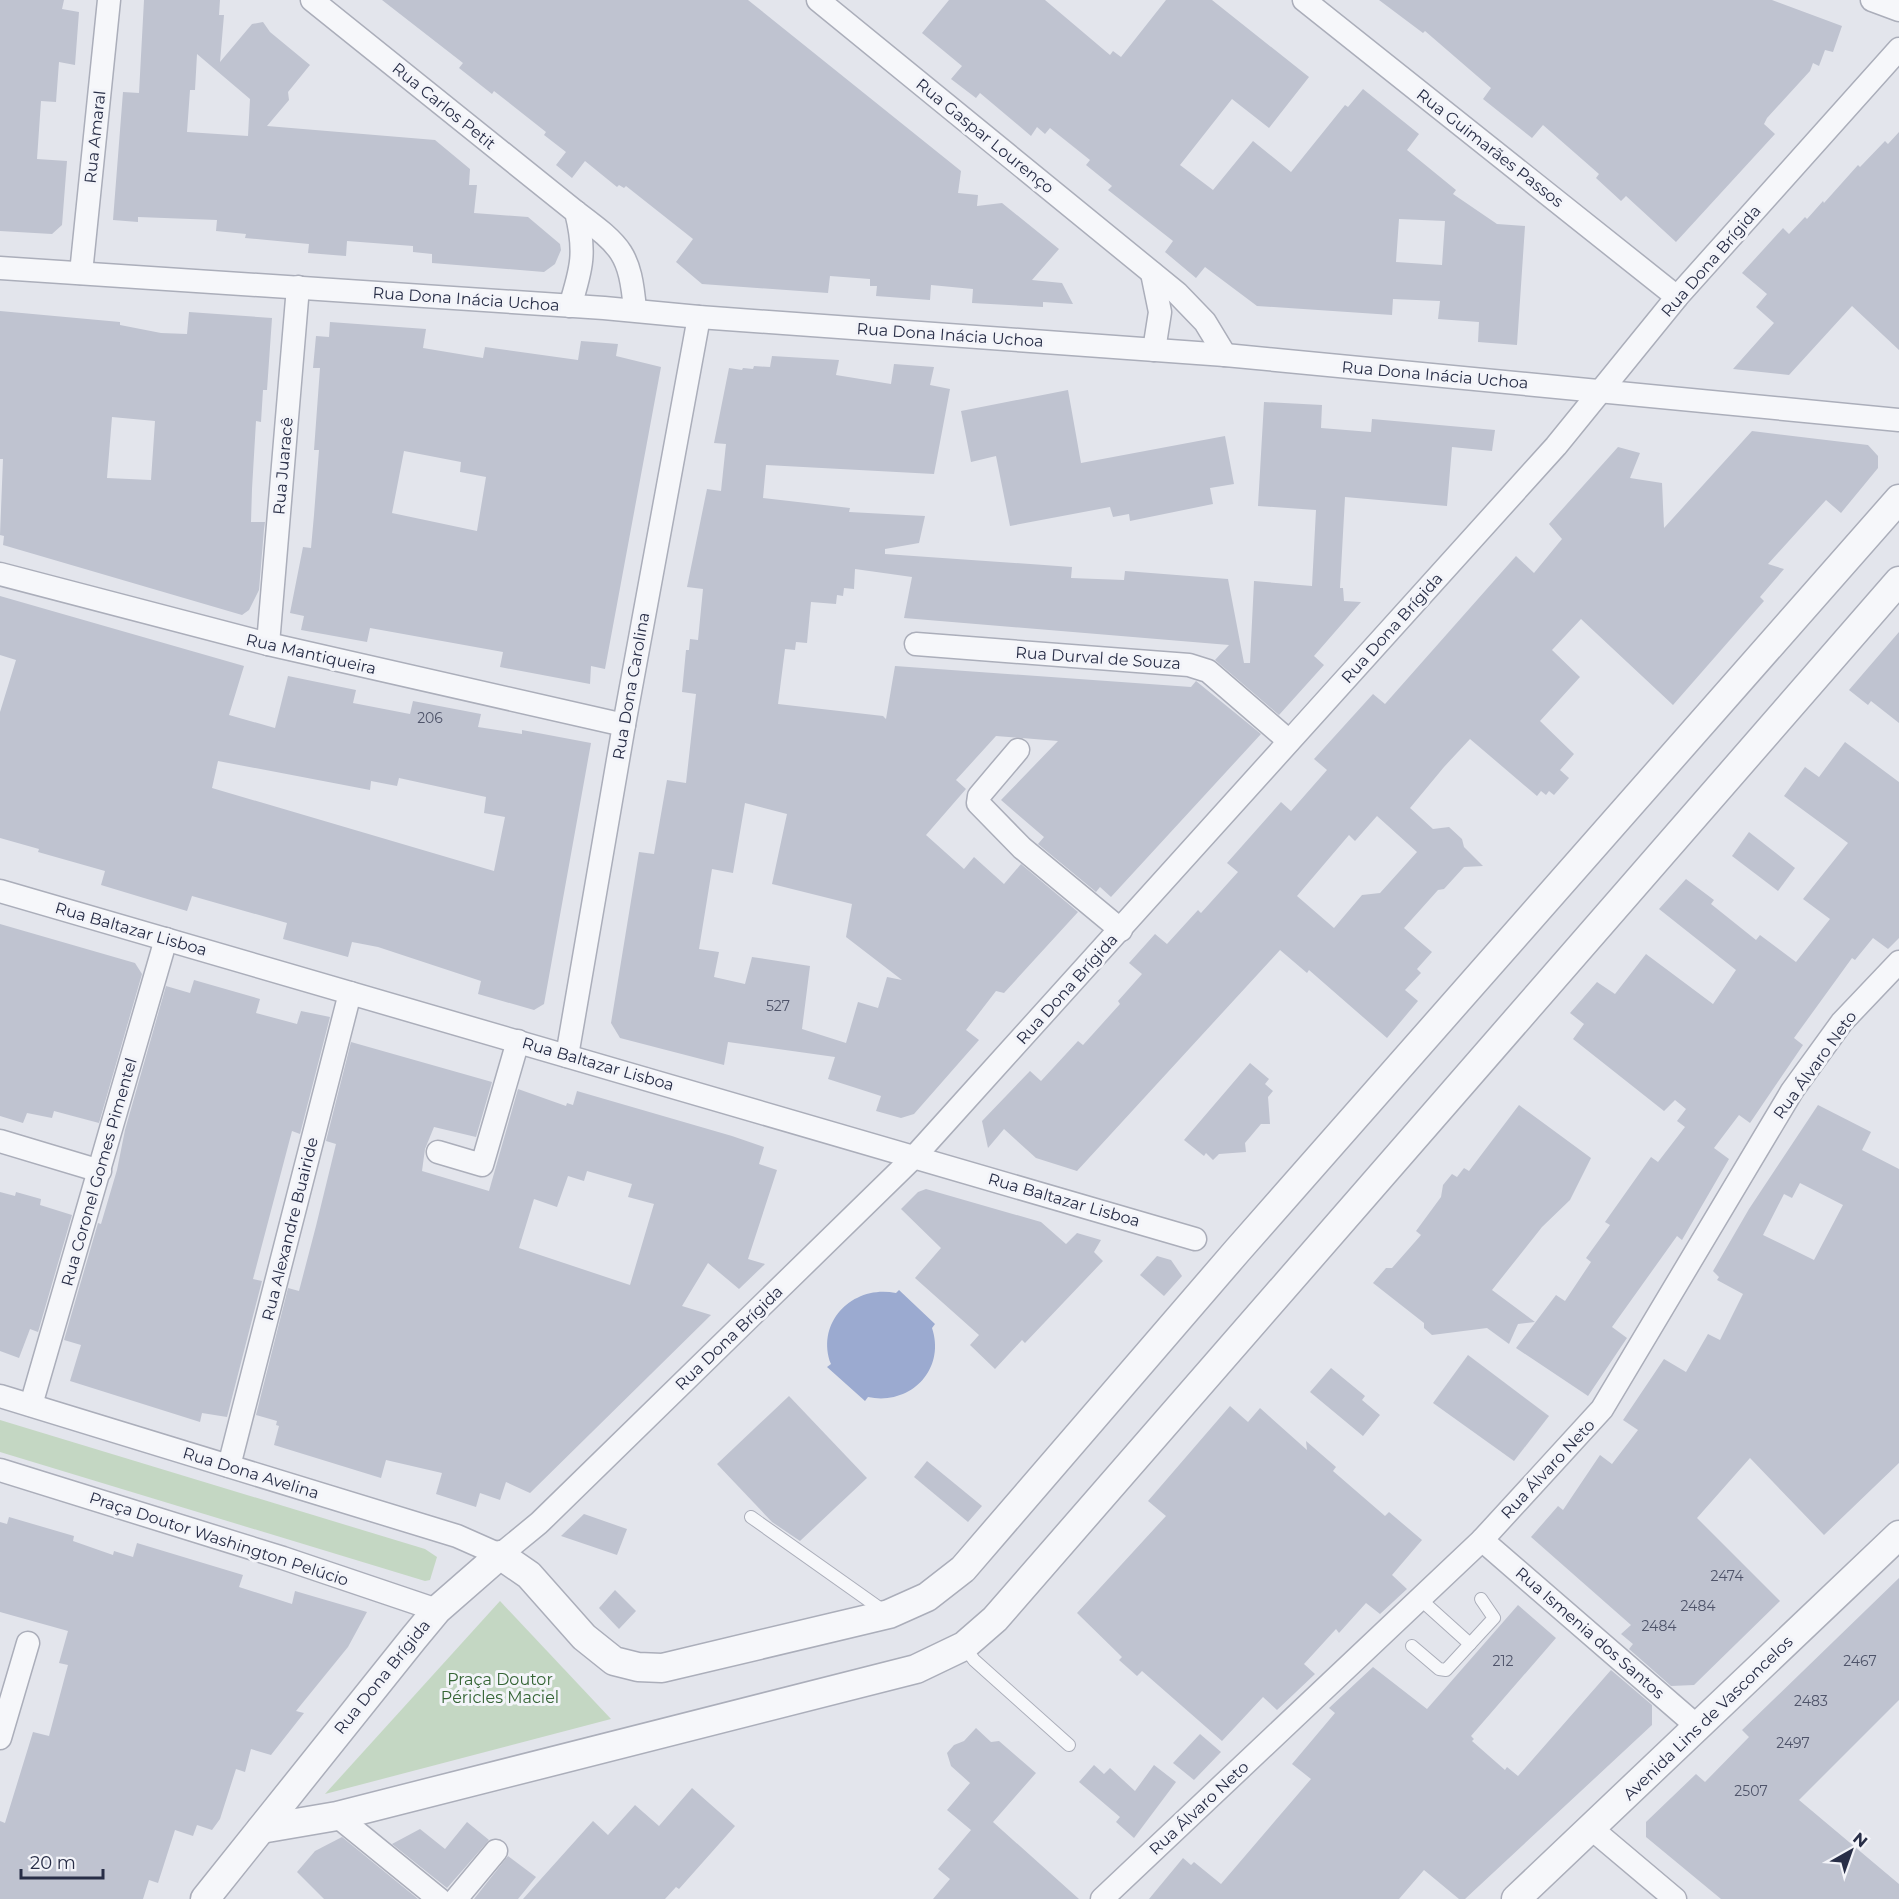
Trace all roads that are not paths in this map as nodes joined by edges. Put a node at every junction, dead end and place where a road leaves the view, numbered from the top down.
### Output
1 (108, 0) edge
2 (312, 0) edge
3 (818, 0) edge
4 (1304, 0) edge
5 (1872, 0) edge
6 (1899, 10) edge
7 (1899, 49) edge
8 (576, 212) junction
9 (0, 268) edge
10 (81, 273) junction
11 (1152, 273) junction
12 (298, 287) junction
13 (1677, 297) junction
14 (570, 306) junction
15 (635, 310) junction
16 (699, 317) junction
17 (1154, 350) junction
18 (1225, 355) junction
19 (1600, 390) junction
20 (1899, 420) edge
21 (1899, 499) edge
22 (0, 574) edge
23 (1899, 581) edge
24 (268, 644) junction
25 (916, 644) dead end
26 (624, 725) junction
27 (1289, 741) junction
28 (1018, 750) dead end
29 (0, 891) edge
30 (1121, 930) junction
31 (166, 939) junction
32 (1899, 962) edge
33 (350, 993) junction
34 (518, 1041) junction
35 (567, 1056) junction
36 (0, 1141) edge
37 (438, 1152) dead end
38 (915, 1156) junction
39 (100, 1171) junction
40 (1195, 1239) dead end
41 (0, 1396) edge
42 (31, 1405) junction
43 (230, 1466) junction
44 (0, 1470) edge
45 (751, 1517) dead end
46 (1899, 1535) edge
47 (1482, 1540) junction
48 (500, 1555) junction
49 (1420, 1599) junction
50 (1481, 1599) dead end
51 (437, 1610) junction
52 (889, 1614) junction
53 (28, 1643) dead end
54 (1470, 1644) junction
55 (964, 1646) junction
56 (1412, 1646) dead end
57 (1698, 1726) junction
58 (0, 1738) edge
59 (1069, 1745) dead end
60 (337, 1816) junction
61 (261, 1829) junction
62 (1592, 1829) junction
63 (496, 1851) dead end
64 (205, 1899) edge
65 (439, 1899) edge
66 (456, 1899) edge
67 (1102, 1899) edge
68 (1516, 1899) edge
69 (1675, 1899) edge

1 - 10 street, Rua Amaral
2 - 8 street, Rua Carlos Petit
3 - 11 street, Rua Gaspar Lourenço
4 - 13 street, Rua Guimarães Passos
5 - 6 street
7 - 13 street, Rua Dona Brígida
8 - 14 street
8 - 15 street, Rua Carlos Petit
9 - 10 street, Rua Dona Inácia Uchoa
10 - 12 street, Rua Dona Inácia Uchoa
11 - 17 street
11 - 18 street, Rua Gaspar Lourenço
12 - 14 street, Rua Dona Inácia Uchoa
12 - 24 street, Rua Juaracê
13 - 19 street, Rua Dona Brígida
14 - 15 street, Rua Dona Inácia Uchoa
15 - 16 street, Rua Dona Inácia Uchoa
16 - 17 street, Rua Dona Inácia Uchoa
16 - 26 street, Rua Dona Carolina
17 - 18 street, Rua Dona Inácia Uchoa
18 - 19 street, Rua Dona Inácia Uchoa
19 - 20 street, Rua Dona Inácia Uchoa
19 - 27 street, Rua Dona Brígida
21 - 52 street
22 - 24 street, Rua Mantiqueira
23 - 55 street
24 - 26 street, Rua Mantiqueira
25 - 27 street, Rua Durval de Souza
26 - 35 street, Rua Dona Carolina
27 - 30 street, Rua Dona Brígida
28 - 30 street
29 - 31 street, Rua Baltazar Lisboa
30 - 38 street, Rua Dona Brígida
31 - 33 street, Rua Baltazar Lisboa
31 - 39 street, Rua Coronel Gomes Pimentel
32 - 47 street, Rua Álvaro Neto
33 - 34 street, Rua Baltazar Lisboa
33 - 43 street, Rua Alexandre Buairide
34 - 35 street, Rua Baltazar Lisboa
34 - 37 street
35 - 38 street, Rua Baltazar Lisboa
36 - 39 street
38 - 40 street, Rua Baltazar Lisboa
38 - 48 street, Rua Dona Brígida
39 - 42 street, Rua Coronel Gomes Pimentel
41 - 42 street, Rua Dona Avelina
42 - 43 street, Rua Dona Avelina
43 - 48 street, Rua Dona Avelina
44 - 51 street, Praça Doutor Washington Pelúcio
45 - 52 lane
46 - 57 street, Avenida Lins de Vasconcelos
47 - 49 street, Rua Álvaro Neto
47 - 57 street, Rua Ismenia dos Santos
48 - 51 street, Rua Dona Brígida
48 - 52 street
49 - 54 lane
49 - 67 street, Rua Álvaro Neto
50 - 54 lane
51 - 61 street, Rua Dona Brígida
53 - 58 street
54 - 56 lane
55 - 59 lane
55 - 60 street
57 - 62 street, Avenida Lins de Vasconcelos
60 - 61 street
60 - 65 street
61 - 64 street, Rua Dona Brígida
62 - 68 street, Avenida Lins de Vasconcelos
62 - 69 street
63 - 66 street

